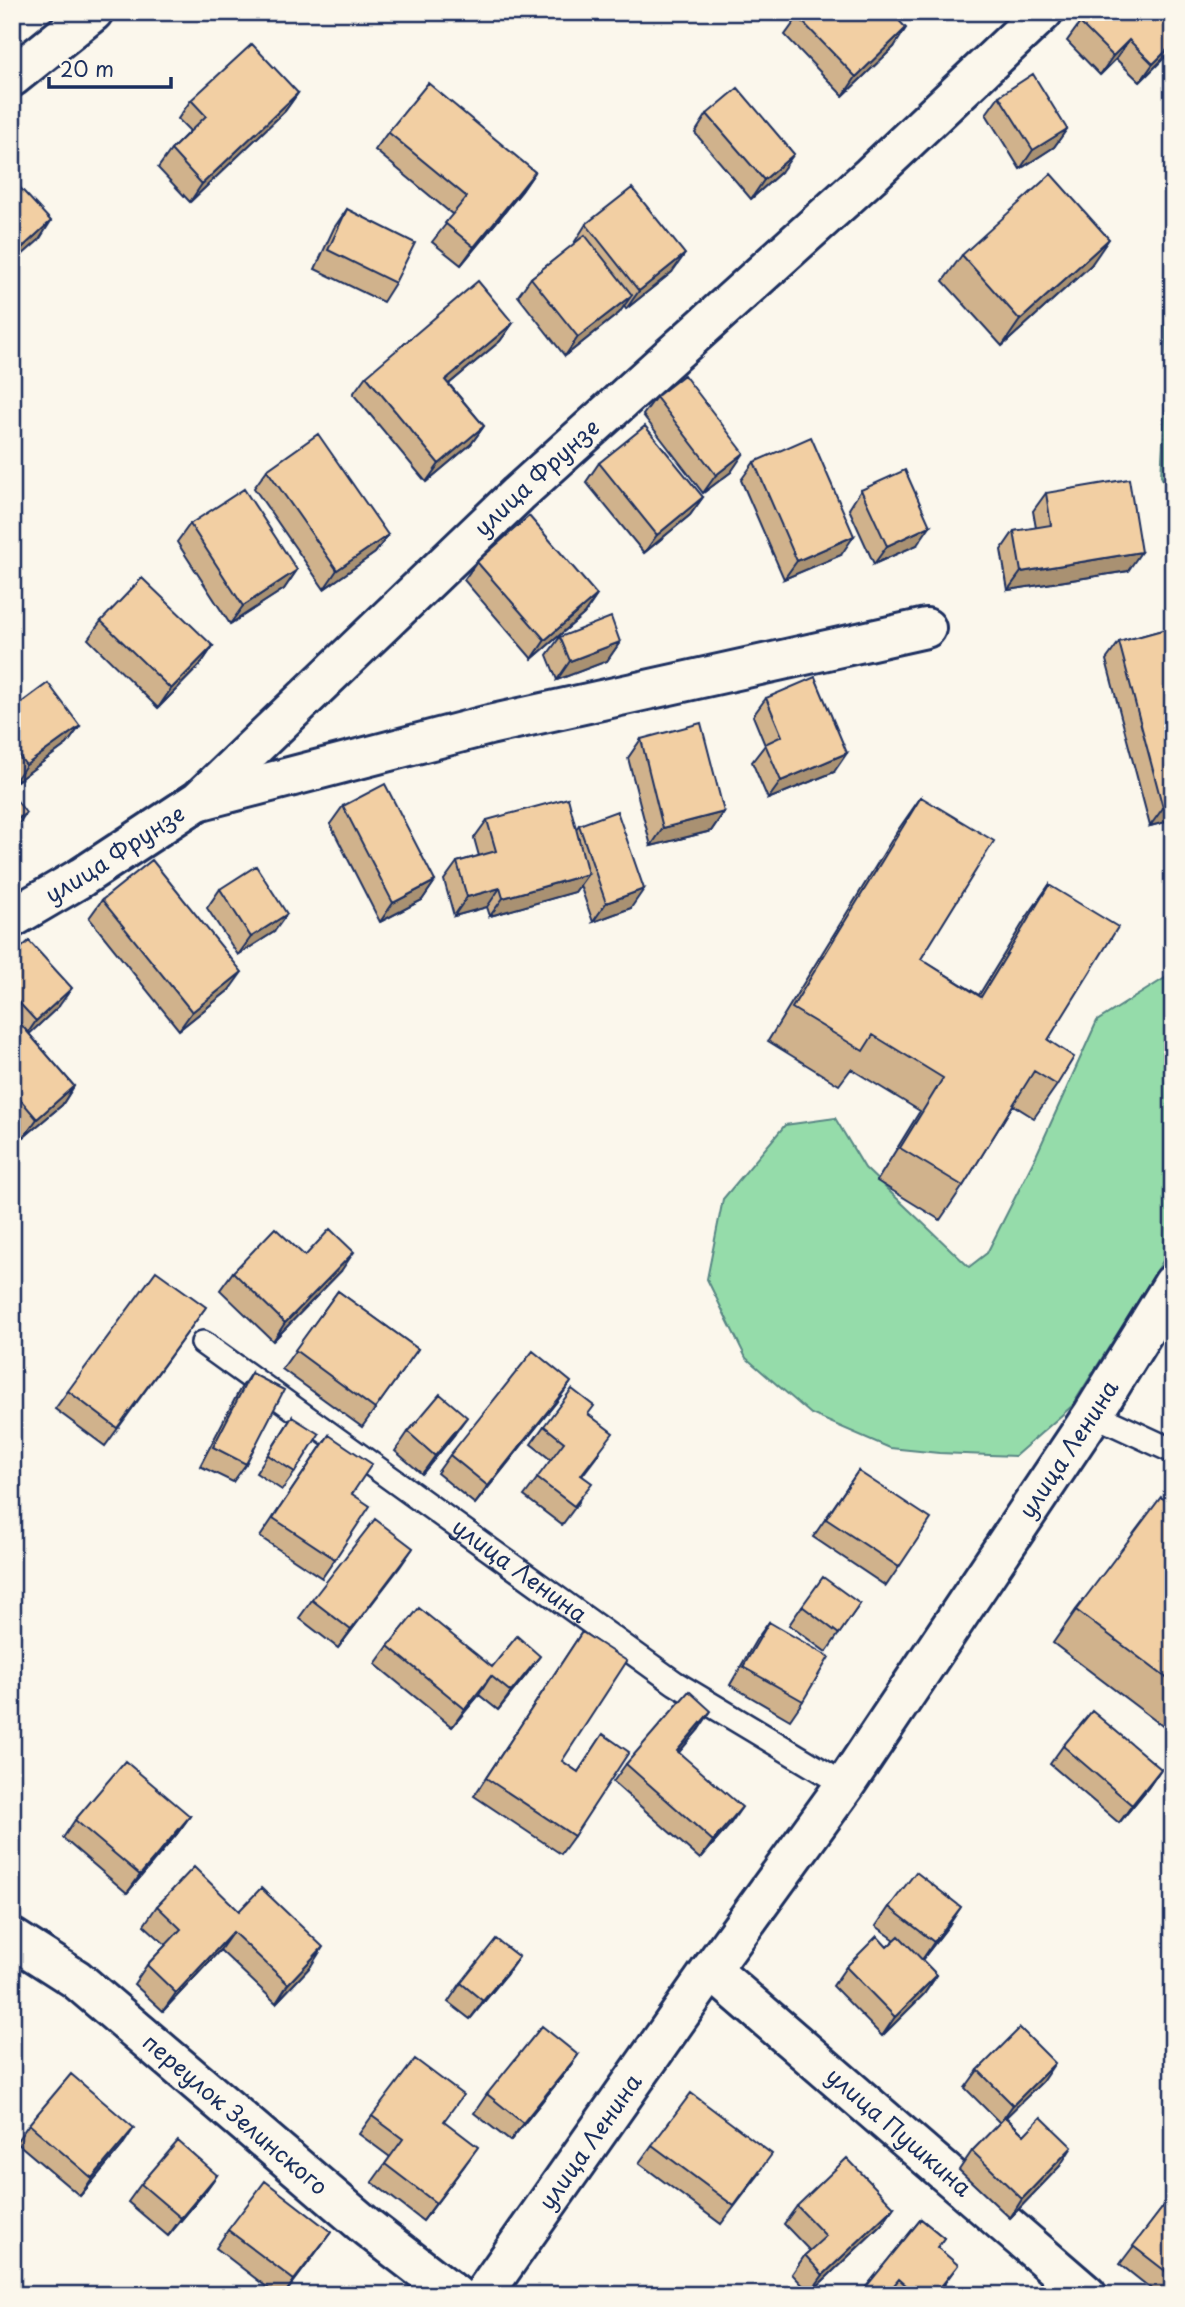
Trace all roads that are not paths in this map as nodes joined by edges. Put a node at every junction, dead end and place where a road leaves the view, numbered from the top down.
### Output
1 (93, 12) edge
2 (1043, 12) edge
3 (12, 77) edge
4 (926, 628) dead end
5 (199, 800) junction
6 (12, 918) edge
7 (1173, 1284) edge
8 (203, 1343) dead end
9 (1093, 1414) junction
10 (1173, 1451) edge
11 (845, 1785) junction
12 (12, 1938) edge
13 (710, 1969) junction
14 (455, 2295) edge
15 (483, 2295) edge
16 (1087, 2295) edge

1 - 3 street
2 - 5 street, улица Фрунзе
4 - 5 street
5 - 6 street, улица Фрунзе
7 - 9 street, улица Ленина
8 - 11 lane, улица Ленина
9 - 10 lane
9 - 11 street, улица Ленина
11 - 13 street, улица Ленина
12 - 14 street, переулок Зелинского
13 - 15 street, улица Ленина
13 - 16 street, улица Пушкина

